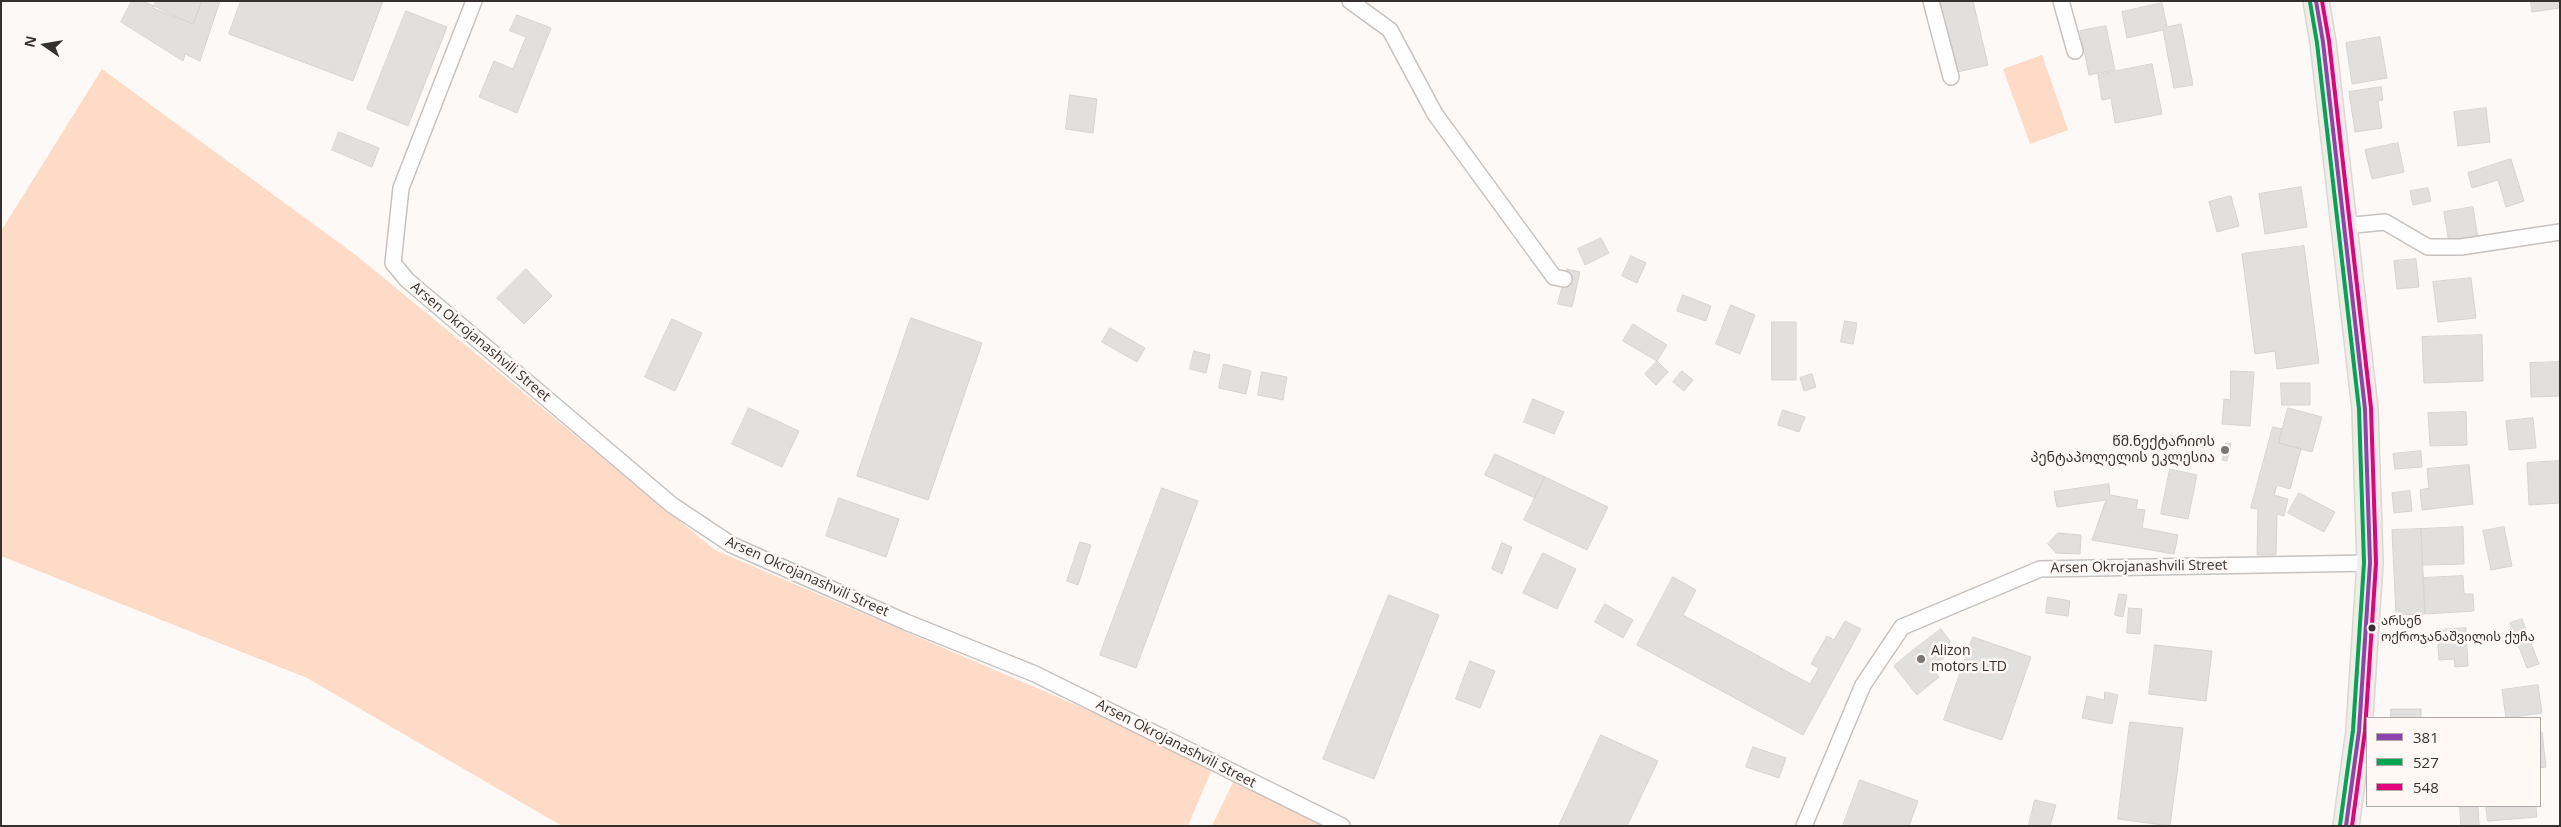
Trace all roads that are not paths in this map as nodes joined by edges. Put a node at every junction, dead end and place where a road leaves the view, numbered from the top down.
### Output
1 (474, 1) edge
2 (1350, 1) edge
3 (1931, 1) edge
4 (2061, 1) edge
5 (2316, 1) edge
6 (2075, 51) dead end
7 (1950, 77) dead end
8 (2344, 226) junction
9 (2560, 232) edge
10 (1564, 279) dead end
11 (2370, 563) junction
12 (1342, 826) edge
13 (1804, 826) edge
14 (2346, 826) edge

1 - 12 street, Arsen Okrojanashvili Street
2 - 10 street
3 - 7 street
4 - 6 street
5 - 8 highway
8 - 9 street
8 - 11 highway
11 - 13 street, Arsen Okrojanashvili Street
11 - 14 highway

